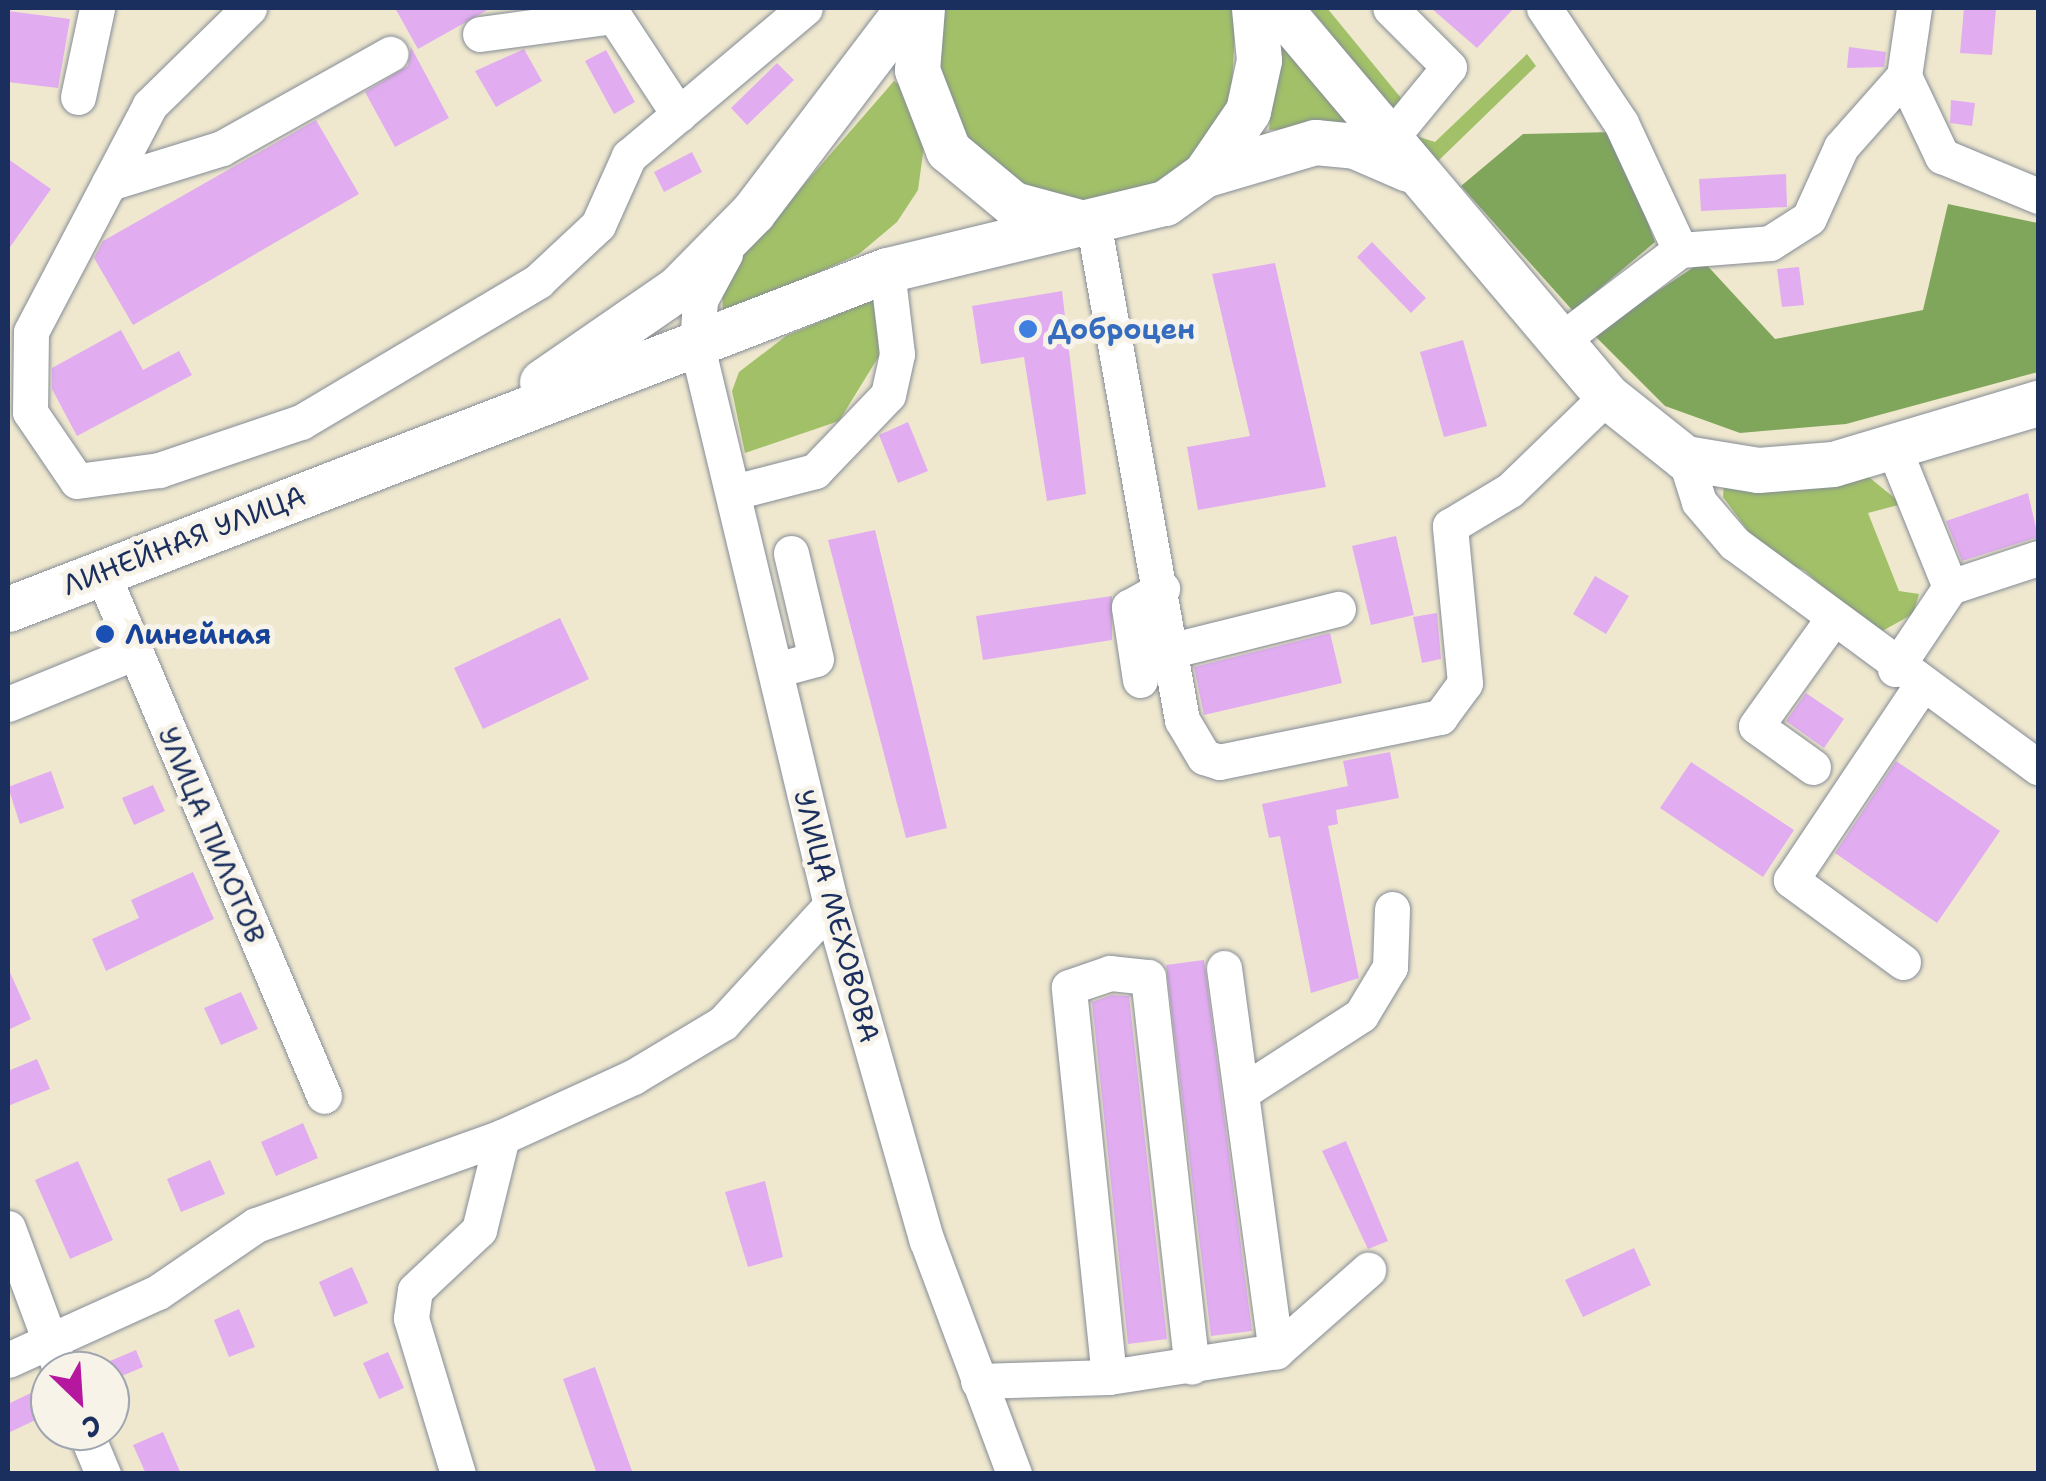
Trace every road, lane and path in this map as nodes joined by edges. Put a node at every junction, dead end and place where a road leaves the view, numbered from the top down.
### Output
1 (250, 8) edge
2 (806, 8) edge
3 (908, 8) edge
4 (922, 8) edge
5 (1254, 8) edge
6 (1280, 8) edge
7 (1390, 8) edge
8 (1544, 8) edge
9 (1914, 8) edge
10 (89, 9) edge
11 (480, 34) dead end
12 (390, 54) dead end
13 (1904, 76) junction
14 (78, 97) dead end
15 (678, 115) junction
16 (1389, 140) junction
17 (1206, 174) junction
18 (1420, 176) junction
19 (109, 183) junction
20 (2038, 196) edge
21 (754, 212) junction
22 (1093, 221) junction
23 (1680, 250) junction
24 (887, 270) junction
25 (1560, 341) junction
26 (698, 346) junction
27 (1607, 396) junction
28 (2038, 403) edge
29 (1894, 449) junction
30 (1686, 458) junction
31 (361, 471) junction
32 (734, 492) junction
33 (790, 553) dead end
34 (2038, 558) edge
35 (102, 573) junction
36 (1950, 587) junction
37 (1162, 589) junction
38 (8, 609) edge
39 (1338, 609) dead end
40 (1832, 620) junction
41 (1173, 650) junction
42 (133, 653) junction
43 (776, 670) junction
44 (1908, 678) junction
45 (1140, 680) dead end
46 (8, 704) edge
47 (1813, 767) dead end
48 (2038, 767) edge
49 (831, 905) junction
50 (1392, 909) dead end
51 (1903, 962) dead end
52 (1224, 968) dead end
53 (1242, 1092) junction
54 (324, 1096) dead end
55 (502, 1137) junction
56 (8, 1228) edge
57 (1368, 1270) dead end
58 (53, 1351) edge
59 (65, 1351) edge
60 (1276, 1351) junction
61 (1192, 1367) junction
62 (1109, 1376) junction
63 (978, 1382) junction
64 (458, 1474) edge
65 (1014, 1474) edge

1 - 19 street
2 - 15 street
3 - 21 main road
4 - 22 main road
5 - 17 main road
6 - 16 main road
7 - 16 street
8 - 23 street
9 - 13 street
10 - 14 street
11 - 15 street
12 - 19 street
13 - 20 street
13 - 23 street
15 - 19 street
16 - 18 main road
17 - 18 main road
17 - 22 main road
18 - 25 main road
21 - 26 street, УЛИЦА МЕХОВОВА
21 - 31 main road
22 - 24 main road
22 - 37 street
23 - 25 street
24 - 26 main road
24 - 32 street
25 - 27 main road
26 - 31 main road
26 - 32 street, УЛИЦА МЕХОВОВА
27 - 30 main road
27 - 41 street
28 - 29 main road
29 - 30 main road
29 - 36 street
30 - 40 street
31 - 35 main road, ЛИНЕЙНАЯ УЛИЦА
32 - 43 street, УЛИЦА МЕХОВОВА
33 - 43 street
34 - 36 street
35 - 38 main road, ЛИНЕЙНАЯ УЛИЦА
35 - 42 street, УЛИЦА ПИЛОТОВ
36 - 44 street
37 - 41 street
37 - 45 street
39 - 41 street
40 - 44 street
40 - 47 street
42 - 46 street
42 - 54 street, УЛИЦА ПИЛОТОВ
43 - 49 street, УЛИЦА МЕХОВОВА
44 - 48 street
44 - 51 street
49 - 55 street
49 - 63 street, УЛИЦА МЕХОВОВА
50 - 53 street
52 - 53 street
53 - 60 street
55 - 59 street
55 - 64 street
56 - 58 street
57 - 60 street
60 - 61 street
61 - 62 street
61 - 62 street
62 - 63 street
63 - 65 street, УЛИЦА МЕХОВОВА

